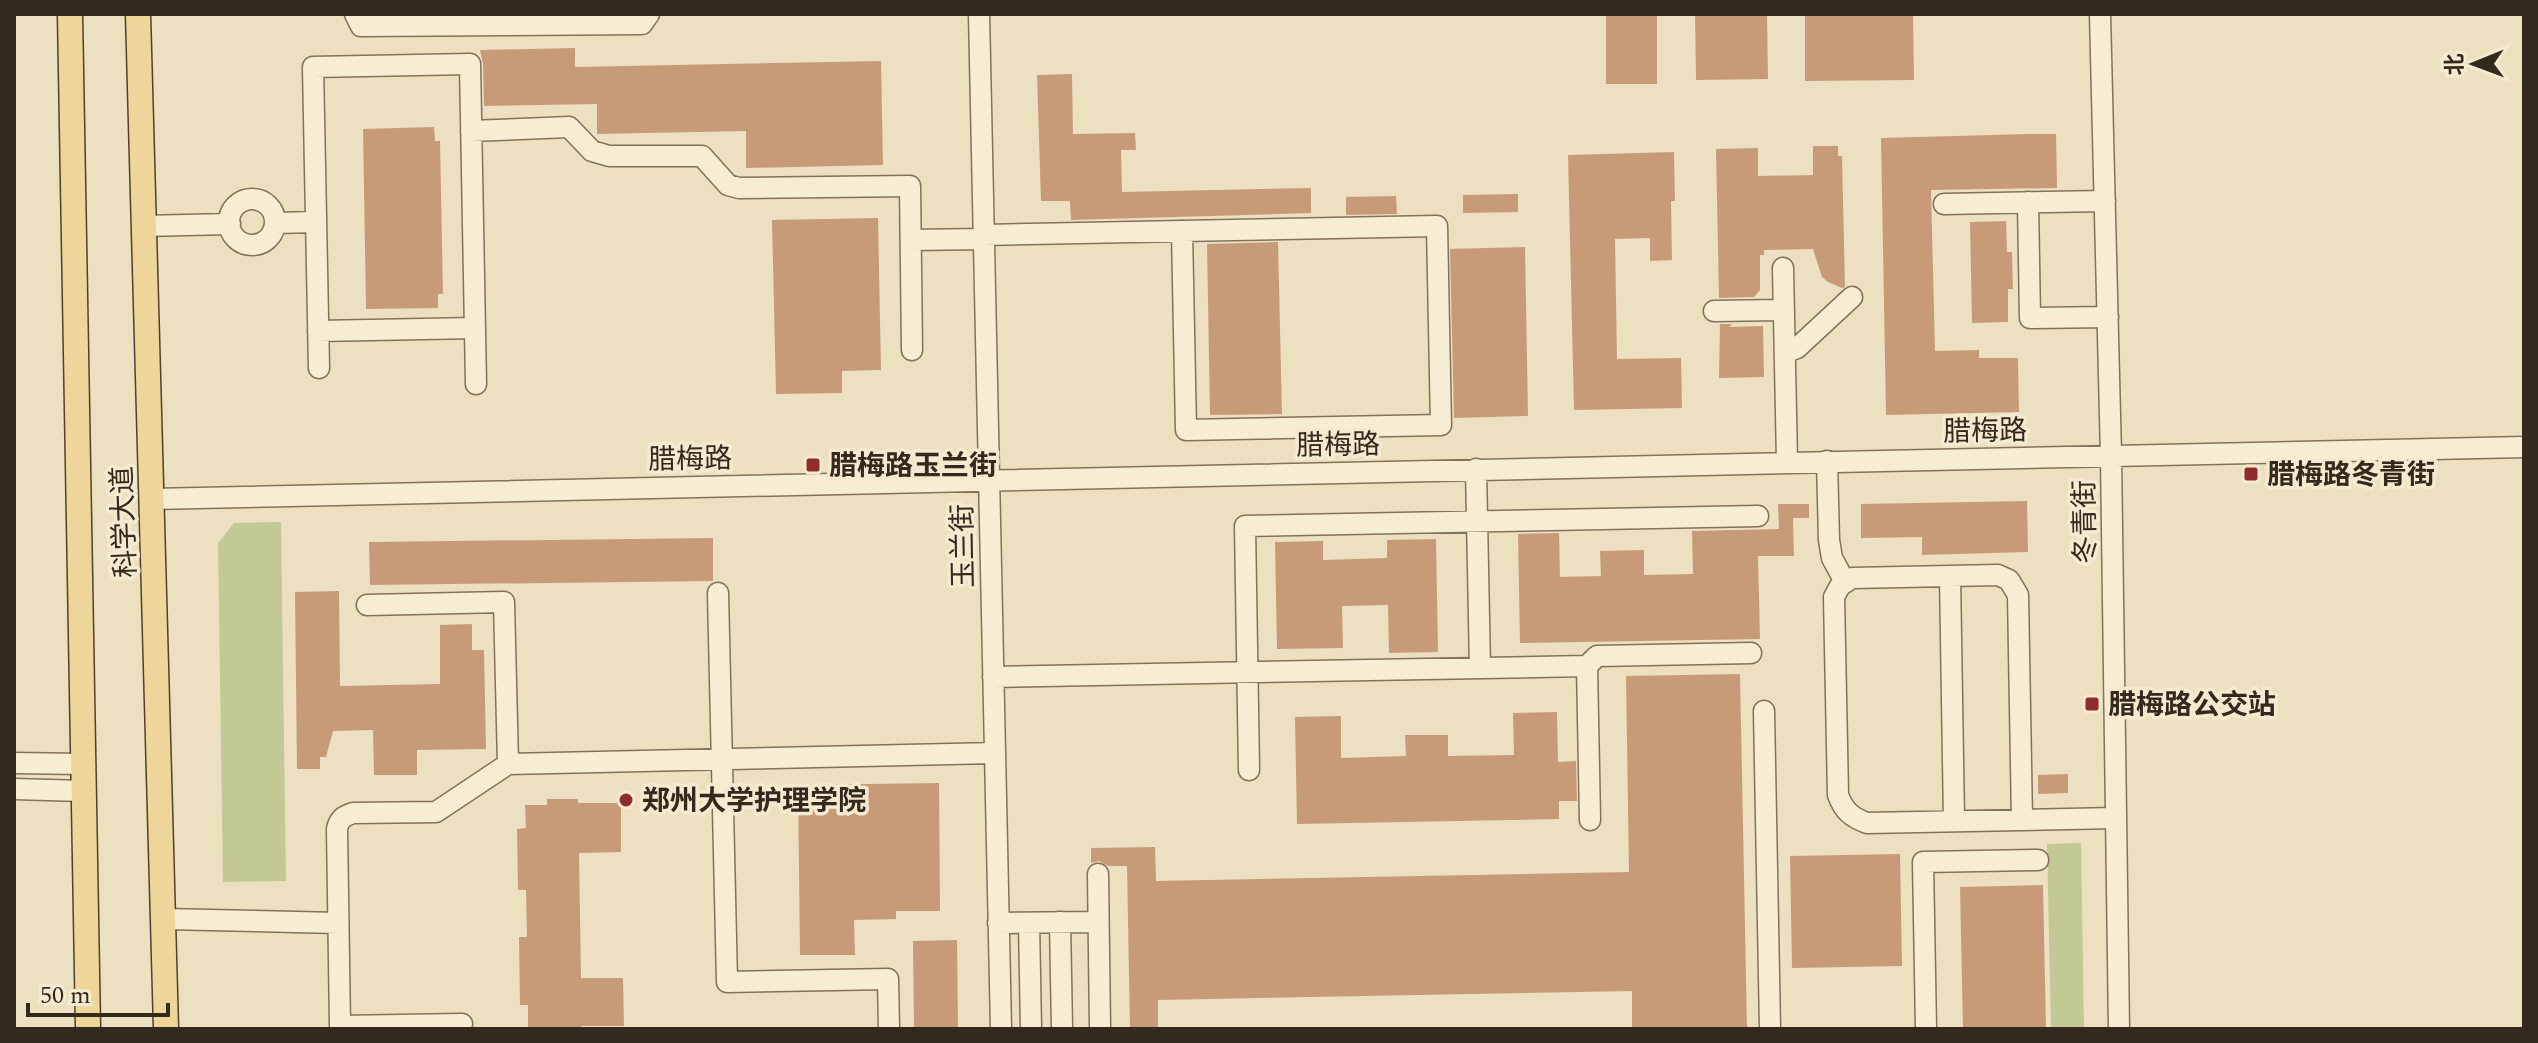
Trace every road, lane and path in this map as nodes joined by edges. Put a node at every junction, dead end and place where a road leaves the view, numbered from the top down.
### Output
1 (70, 14) edge
2 (138, 14) edge
3 (355, 14) edge
4 (649, 14) edge
5 (979, 14) edge
6 (2100, 14) edge
7 (471, 131) junction
8 (2105, 201) junction
9 (2028, 202) junction
10 (1944, 204) dead end
11 (316, 222) junction
12 (275, 223) junction
13 (230, 224) junction
14 (143, 226) junction
15 (1182, 231) junction
16 (984, 237) junction
17 (911, 240) junction
18 (1783, 268) dead end
19 (1852, 297) dead end
20 (1784, 310) junction
21 (1714, 311) dead end
22 (2108, 317) junction
23 (475, 328) junction
24 (318, 331) junction
25 (912, 350) dead end
26 (1785, 353) junction
27 (319, 368) dead end
28 (476, 384) dead end
29 (2524, 447) edge
30 (2111, 456) junction
31 (1827, 461) junction
32 (1787, 462) junction
33 (1476, 469) junction
34 (989, 480) junction
35 (152, 499) junction
36 (1758, 516) dead end
37 (1477, 521) junction
38 (1950, 576) junction
39 (1845, 582) junction
40 (718, 593) dead end
41 (367, 605) dead end
42 (1751, 653) dead end
43 (1587, 666) junction
44 (1480, 668) junction
45 (1248, 673) junction
46 (993, 677) junction
47 (1764, 711) dead end
48 (995, 753) junction
49 (722, 759) junction
50 (14, 763) edge
51 (83, 764) junction
52 (508, 764) junction
53 (1249, 770) dead end
54 (14, 789) edge
55 (84, 791) junction
56 (2115, 818) junction
57 (1590, 820) dead end
58 (2022, 820) junction
59 (1954, 821) junction
60 (2038, 860) dead end
61 (1098, 874) dead end
62 (164, 919) junction
63 (1060, 922) junction
64 (1098, 922) junction
65 (338, 923) junction
66 (998, 923) junction
67 (1029, 923) junction
68 (462, 1024) dead end
69 (88, 1029) edge
70 (166, 1029) edge
71 (889, 1029) edge
72 (1001, 1029) edge
73 (1031, 1029) edge
74 (1062, 1029) edge
75 (1100, 1029) edge
76 (1770, 1029) edge
77 (1926, 1029) edge
78 (2119, 1029) edge

1 - 51 main road, 科学大道
2 - 14 main road, 科学大道
3 - 4 street
5 - 16 street, 玉兰街
6 - 8 street, 冬青街
7 - 11 street
7 - 17 street
7 - 23 street
8 - 9 street
8 - 22 street, 冬青街
9 - 10 street
9 - 22 street
11 - 12 street
11 - 24 street
12 - 13 street
12 - 13 street
13 - 14 street
14 - 35 main road, 科学大道
15 - 15 street
15 - 16 street
16 - 17 street
16 - 34 street, 玉兰街
17 - 25 street
18 - 20 street
19 - 26 street
20 - 21 street
20 - 26 street
22 - 30 street, 冬青街
23 - 24 street
23 - 28 street
24 - 27 street
26 - 32 street
29 - 30 street, 腊梅路
30 - 31 street, 腊梅路
30 - 56 street, 冬青街
31 - 32 street, 腊梅路
31 - 39 street
32 - 33 street, 腊梅路
33 - 34 street, 腊梅路
33 - 37 street
34 - 35 street, 腊梅路
34 - 46 street, 玉兰街
35 - 62 main road, 科学大道
36 - 37 street
37 - 44 street
37 - 45 street
38 - 39 street
38 - 58 street
38 - 59 street
39 - 59 street
40 - 49 street
41 - 52 street
42 - 43 street
43 - 44 street
43 - 57 street
44 - 45 street
45 - 46 street
45 - 53 street
46 - 48 street, 玉兰街
47 - 76 street
48 - 49 street
48 - 66 street, 玉兰街
49 - 52 street
49 - 71 street
50 - 51 street
51 - 55 main road, 科学大道
52 - 65 street
54 - 55 street
55 - 69 main road, 科学大道
56 - 58 street
56 - 78 street, 冬青街
58 - 59 street
60 - 77 street
61 - 64 street
62 - 65 street
62 - 70 main road, 科学大道
63 - 64 street
63 - 67 street
63 - 74 street
64 - 75 street
65 - 68 street
66 - 67 street
66 - 72 street, 玉兰街
67 - 73 street

